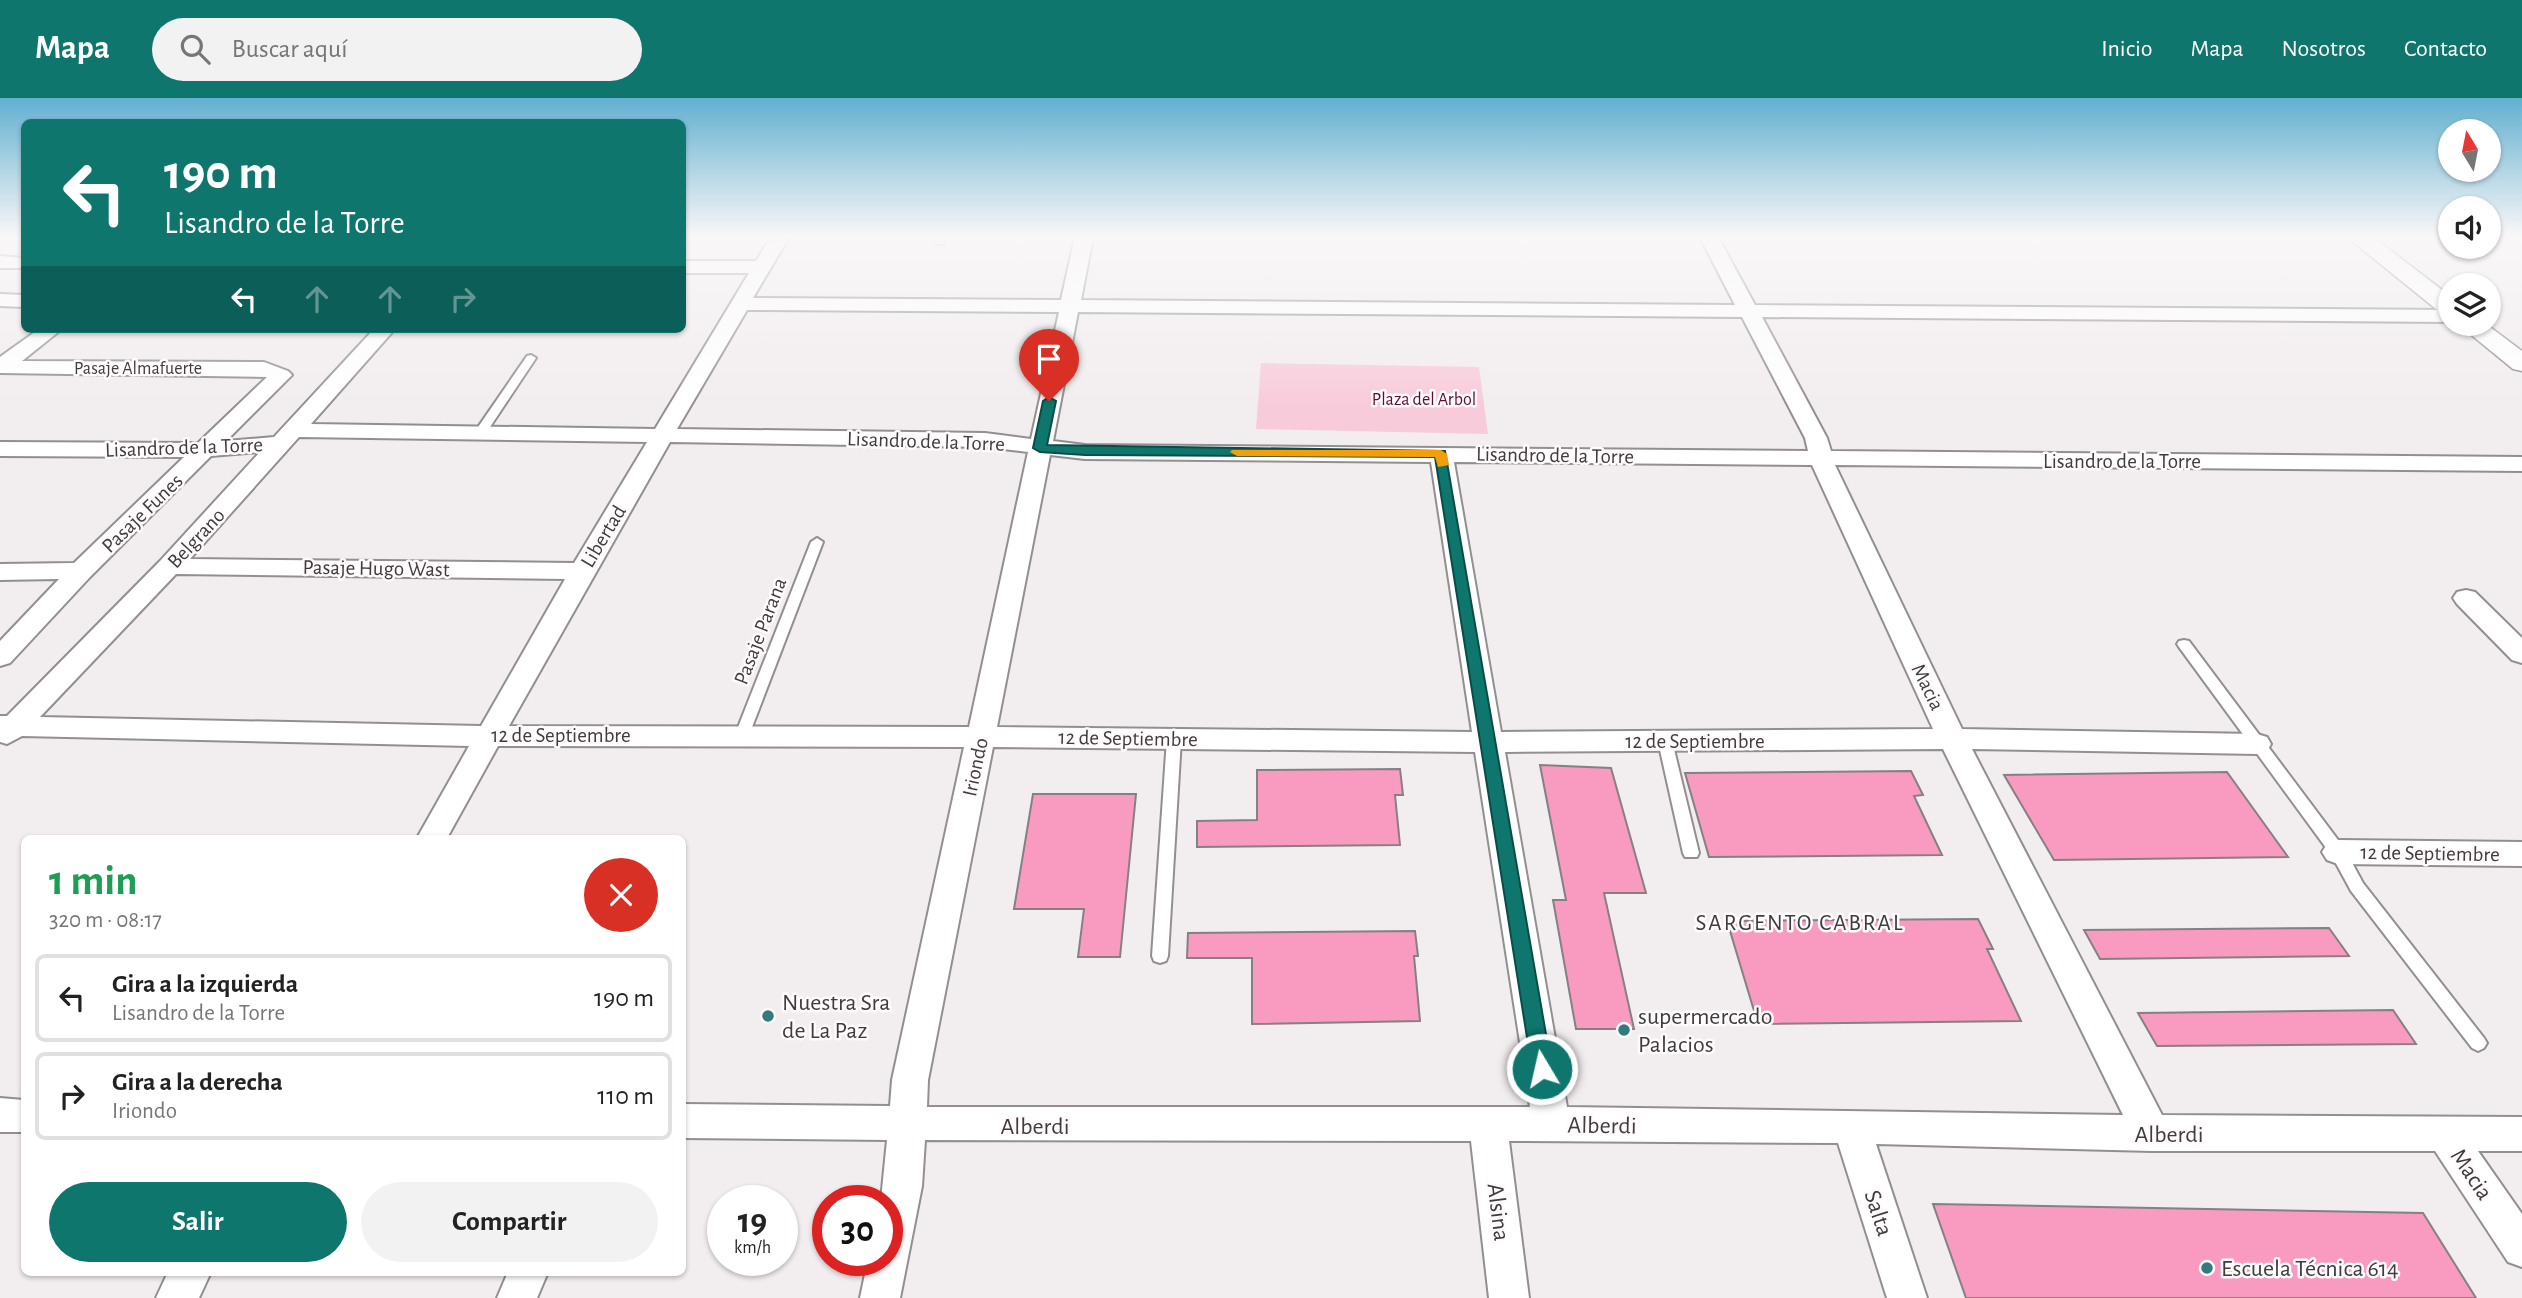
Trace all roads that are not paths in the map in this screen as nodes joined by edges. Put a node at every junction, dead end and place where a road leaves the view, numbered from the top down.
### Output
1 (749, 293) edge
2 (1072, 293) edge
3 (1738, 293) edge
4 (0, 300) edge
5 (21, 300) edge
6 (742, 304) junction
7 (1069, 306) junction
8 (1747, 310) junction
9 (2438, 316) edge
10 (47, 333) edge
11 (381, 333) edge
12 (2486, 336) edge
13 (531, 358) dead end
14 (2522, 363) edge
15 (0, 367) edge
16 (276, 370) joint
17 (480, 433) junction
18 (662, 436) junction
19 (289, 437) junction
20 (1040, 448) junction
21 (0, 449) edge
22 (207, 450) junction
23 (1441, 454) junction
24 (1821, 459) junction
25 (2522, 464) edge
26 (817, 542) dead end
27 (169, 566) junction
28 (582, 570) junction
29 (81, 571) junction
30 (0, 572) edge
31 (2466, 598) dead end
32 (2184, 644) dead end
33 (2522, 654) edge
34 (0, 657) edge
35 (5, 731) edge
36 (742, 735) junction
37 (488, 736) junction
38 (981, 737) junction
39 (1952, 738) junction
40 (1174, 739) junction
41 (1665, 741) junction
42 (1488, 742) junction
43 (2257, 744) junction
44 (434, 835) edge
45 (2338, 852) junction
46 (1691, 853) dead end
47 (2522, 854) edge
48 (1160, 956) dead end
49 (2477, 1042) dead end
50 (0, 1115) edge
51 (21, 1115) edge
52 (686, 1121) edge
53 (906, 1124) junction
54 (1551, 1124) junction
55 (1488, 1125) junction
56 (1852, 1129) junction
57 (2152, 1134) junction
58 (2522, 1134) edge
59 (2445, 1135) junction
60 (2522, 1248) edge
61 (189, 1276) edge
62 (526, 1276) edge
63 (176, 1298) edge
64 (517, 1298) edge
65 (880, 1298) edge
66 (1509, 1298) edge
67 (1907, 1298) edge

1 - 6 street, Libertad
2 - 7 street, Iriondo
3 - 8 street, Macia
4 - 5 street
6 - 7 street
6 - 18 street, Libertad
7 - 8 street
7 - 20 street, Iriondo
8 - 9 street
8 - 24 street, Macia
10 - 15 street
11 - 19 street, Belgrano
12 - 14 street
13 - 17 lane
15 - 16 street, Pasaje Almafuerte
16 - 22 street, Pasaje Funes
17 - 18 street, Lisandro de la Torre
17 - 19 street, Lisandro de la Torre
18 - 20 street, Lisandro de la Torre
18 - 28 street, Libertad
19 - 22 street, Lisandro de la Torre
19 - 27 street, Belgrano
20 - 23 street, Lisandro de la Torre
20 - 38 street, Iriondo
21 - 22 street, Lisandro de la Torre
22 - 29 street, Pasaje Funes
23 - 24 street, Lisandro de la Torre
23 - 42 street
24 - 25 street, Lisandro de la Torre
24 - 39 street, Macia
26 - 36 lane, Pasaje Parana
27 - 28 street, Pasaje Hugo Wast
27 - 35 street, Belgrano
28 - 37 street, Libertad
29 - 30 street
29 - 34 street, Pasaje Funes
31 - 33 street
32 - 43 lane
35 - 37 street, 12 de Septiembre
36 - 37 street, 12 de Septiembre
36 - 38 street, 12 de Septiembre
37 - 44 street, Libertad
38 - 40 street, 12 de Septiembre
38 - 53 street, Iriondo
39 - 41 street, 12 de Septiembre
39 - 43 street, 12 de Septiembre
39 - 57 street, Macia
40 - 42 street, 12 de Septiembre
40 - 48 lane
41 - 42 street, 12 de Septiembre
41 - 46 lane
42 - 54 street
43 - 45 lane
45 - 47 street, 12 de Septiembre
45 - 49 lane
50 - 51 street
52 - 53 street, Alberdi
53 - 55 street, Alberdi
53 - 65 street, Iriondo
54 - 55 street, Alberdi
54 - 56 street, Alberdi
55 - 66 street, Alsina
56 - 57 street, Alberdi
56 - 67 street, Salta
57 - 59 street, Alberdi
58 - 59 street, Alberdi
59 - 60 street, Macia
61 - 63 street
62 - 64 street

